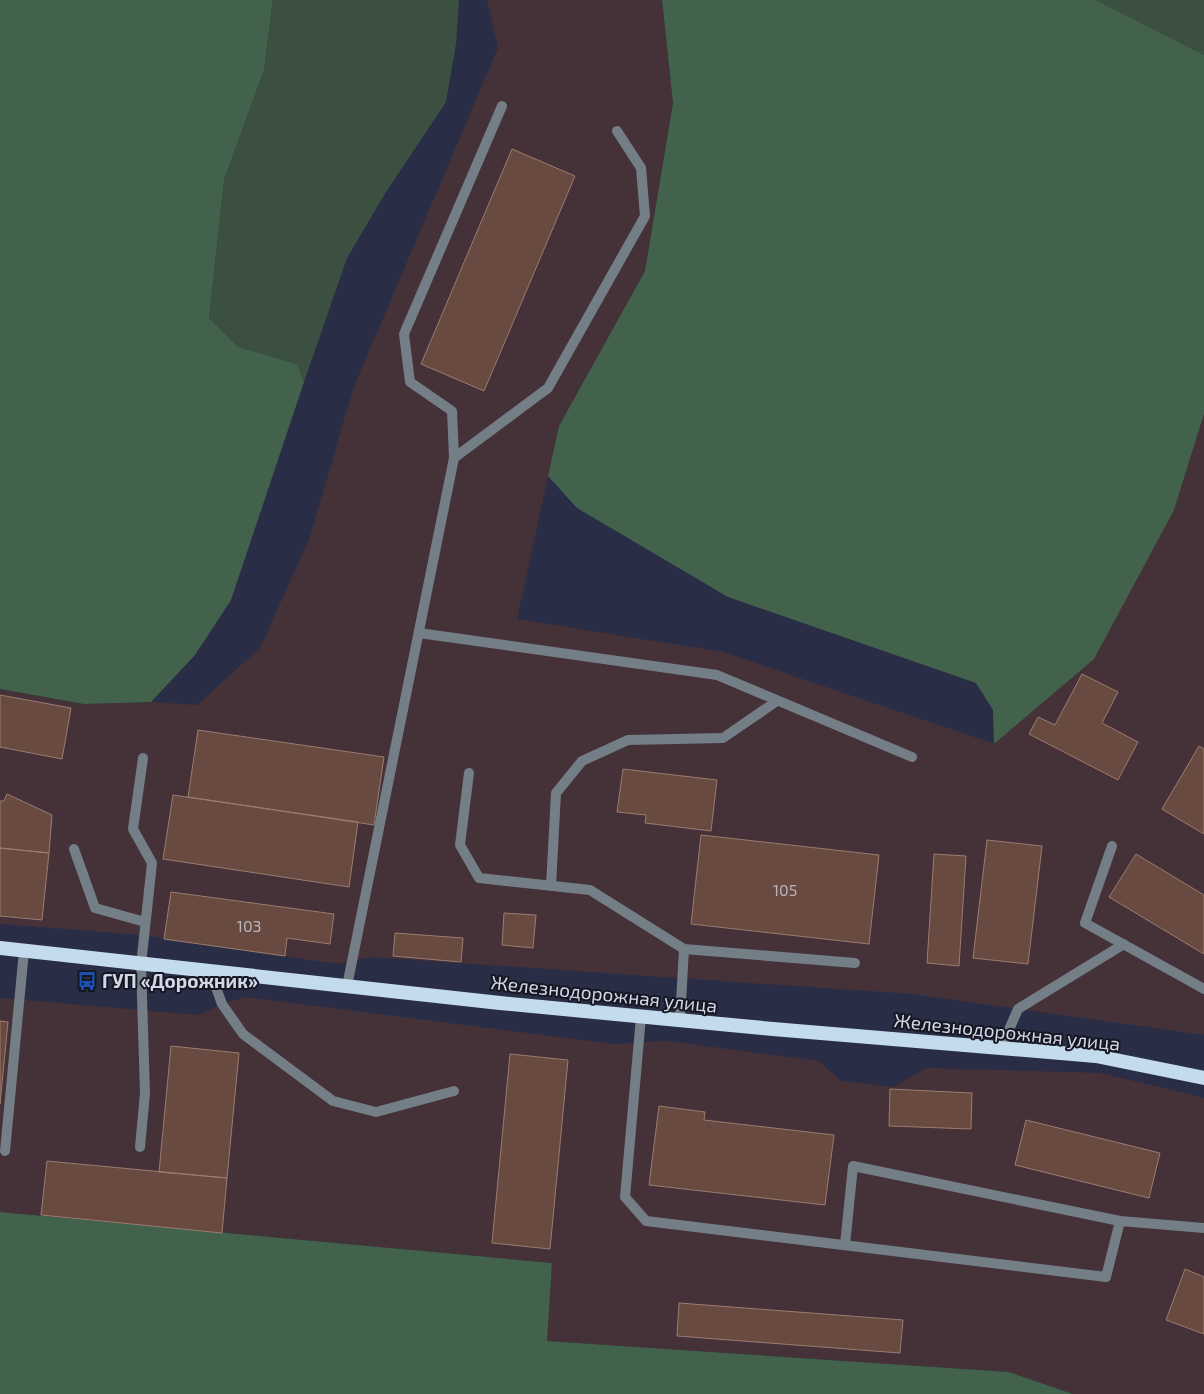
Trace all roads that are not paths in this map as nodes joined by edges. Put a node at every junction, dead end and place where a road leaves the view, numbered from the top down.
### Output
1 (502, 106) dead end
2 (618, 131) dead end
3 (454, 458) junction
4 (419, 633) junction
5 (777, 701) junction
6 (912, 757) dead end
7 (143, 758) dead end
8 (469, 772) dead end
9 (1112, 846) dead end
10 (74, 849) dead end
11 (551, 886) junction
12 (145, 922) junction
13 (1124, 944) junction
14 (0, 948) edge
15 (684, 949) junction
16 (24, 951) junction
17 (855, 963) dead end
18 (141, 965) junction
19 (210, 971) junction
20 (347, 986) junction
21 (1204, 990) edge
22 (642, 1017) junction
23 (680, 1020) junction
24 (1001, 1048) junction
25 (1204, 1078) edge
26 (454, 1090) dead end
27 (140, 1146) dead end
28 (5, 1151) dead end
29 (1120, 1220) junction
30 (1204, 1228) edge
31 (845, 1245) junction

1 - 3 lane
2 - 3 lane
3 - 4 lane
4 - 5 lane
4 - 20 lane
5 - 6 lane
5 - 11 lane
7 - 12 lane
8 - 11 lane
9 - 13 lane
10 - 12 lane
11 - 15 lane
12 - 18 lane
13 - 21 lane
13 - 24 lane
14 - 16 highway, Железнодорожная улица
15 - 17 lane
15 - 23 lane
16 - 18 highway, Железнодорожная улица
16 - 28 lane
18 - 19 highway, Железнодорожная улица
18 - 27 lane
19 - 20 highway, Железнодорожная улица
19 - 26 lane
20 - 22 highway, Железнодорожная улица
22 - 23 highway, Железнодорожная улица
22 - 31 lane
23 - 24 highway, Железнодорожная улица
24 - 25 highway, Железнодорожная улица
29 - 30 lane
29 - 31 lane
29 - 31 lane

